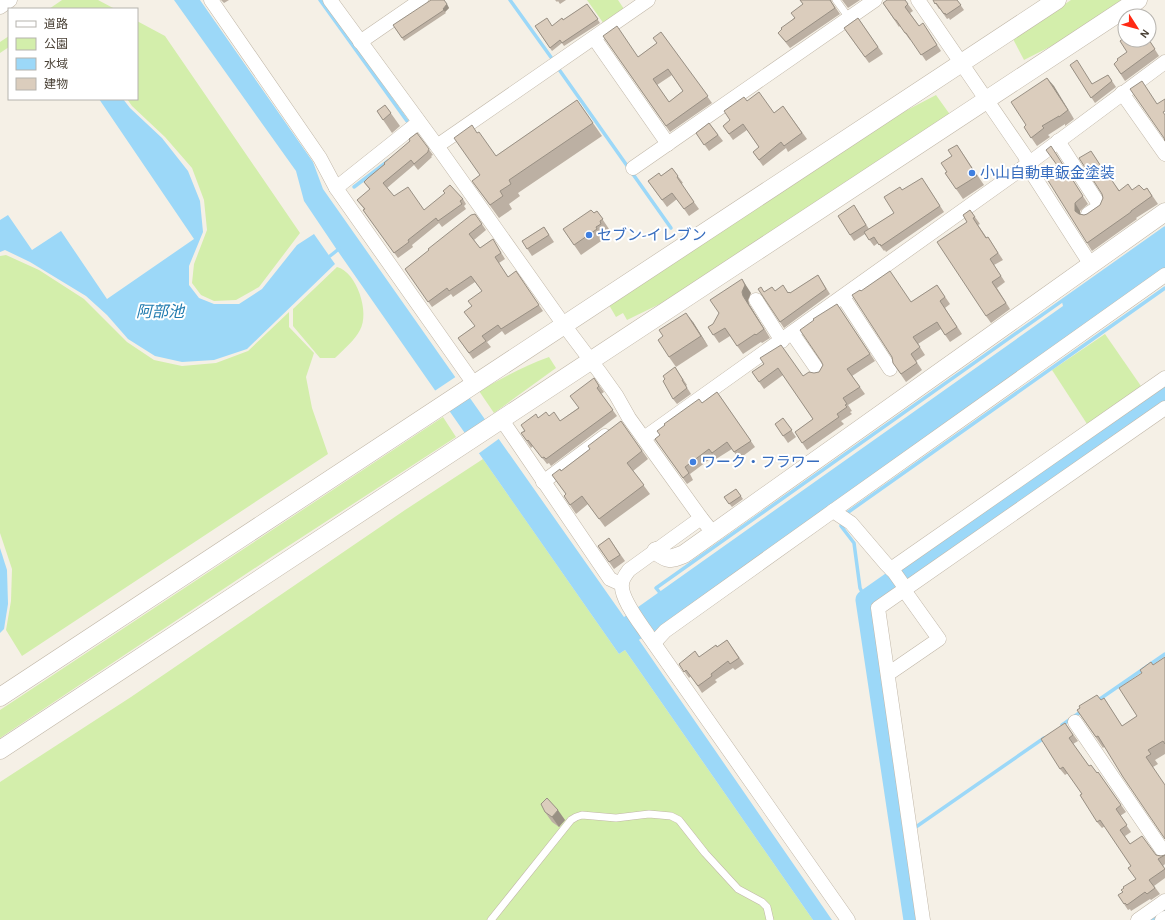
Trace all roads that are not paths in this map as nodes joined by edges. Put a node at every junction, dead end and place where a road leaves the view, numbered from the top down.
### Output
1 (10, 0) edge
2 (211, 0) edge
3 (330, 0) edge
4 (421, 0) edge
5 (648, 0) edge
6 (836, 0) edge
7 (875, 0) edge
8 (918, 0) edge
9 (1057, 0) edge
10 (1138, 0) edge
11 (0, 7) edge
12 (849, 18) junction
13 (594, 38) junction
14 (360, 42) junction
15 (962, 62) junction
16 (1165, 62) edge
17 (1122, 93) junction
18 (987, 100) junction
19 (419, 122) junction
20 (1058, 141) junction
21 (668, 144) junction
22 (437, 146) junction
23 (1165, 154) edge
24 (1028, 164) junction
25 (633, 168) dead end
26 (336, 188) junction
27 (1165, 212) edge
28 (1088, 214) edge
29 (1091, 265) junction
30 (1165, 275) edge
31 (843, 297) junction
32 (756, 300) dead end
33 (564, 325) junction
34 (787, 337) junction
35 (590, 360) junction
36 (890, 369) dead end
37 (819, 372) edge
38 (1165, 378) edge
39 (471, 386) junction
40 (1165, 408) edge
41 (629, 418) junction
42 (499, 422) junction
43 (644, 438) junction
44 (543, 482) junction
45 (841, 516) junction
46 (701, 518) junction
47 (713, 533) junction
48 (656, 551) junction
49 (892, 570) junction
50 (622, 584) junction
51 (904, 588) junction
52 (651, 639) junction
53 (888, 674) junction
54 (0, 697) edge
55 (1075, 722) dead end
56 (0, 750) edge
57 (1165, 854) edge
58 (1165, 901) edge
59 (1165, 918) edge
60 (491, 920) edge
61 (770, 920) edge
62 (848, 920) edge
63 (923, 920) edge
64 (1138, 920) edge
65 (1162, 920) edge

1 - 11 street
2 - 26 street
3 - 14 street
4 - 14 street
5 - 13 street
6 - 12 lane
7 - 12 street
8 - 15 street
9 - 15 street
10 - 18 street
12 - 21 street
13 - 21 street
13 - 22 street
14 - 19 street
15 - 18 street
15 - 33 street
16 - 17 street
17 - 20 street
17 - 23 street
18 - 24 street
18 - 35 street
19 - 22 street
19 - 26 street
20 - 24 street
20 - 28 street
21 - 25 street
22 - 33 street
24 - 29 street
24 - 31 street
26 - 39 street
27 - 29 street
29 - 47 street
30 - 45 street
31 - 34 street
31 - 36 street
32 - 34 street
33 - 35 street
33 - 39 street
34 - 37 street
34 - 43 street
35 - 41 street
35 - 42 street
38 - 49 street
39 - 54 street
40 - 51 street
41 - 43 street
41 - 44 street
42 - 44 street
42 - 56 street
43 - 46 street
44 - 50 street
45 - 49 street
45 - 52 street
46 - 47 street
46 - 48 street
47 - 48 street
48 - 50 street
49 - 51 street
50 - 52 street
51 - 53 street
51 - 53 street
52 - 62 street
53 - 63 street
55 - 57 street
58 - 64 street
59 - 65 street
60 - 61 lane

